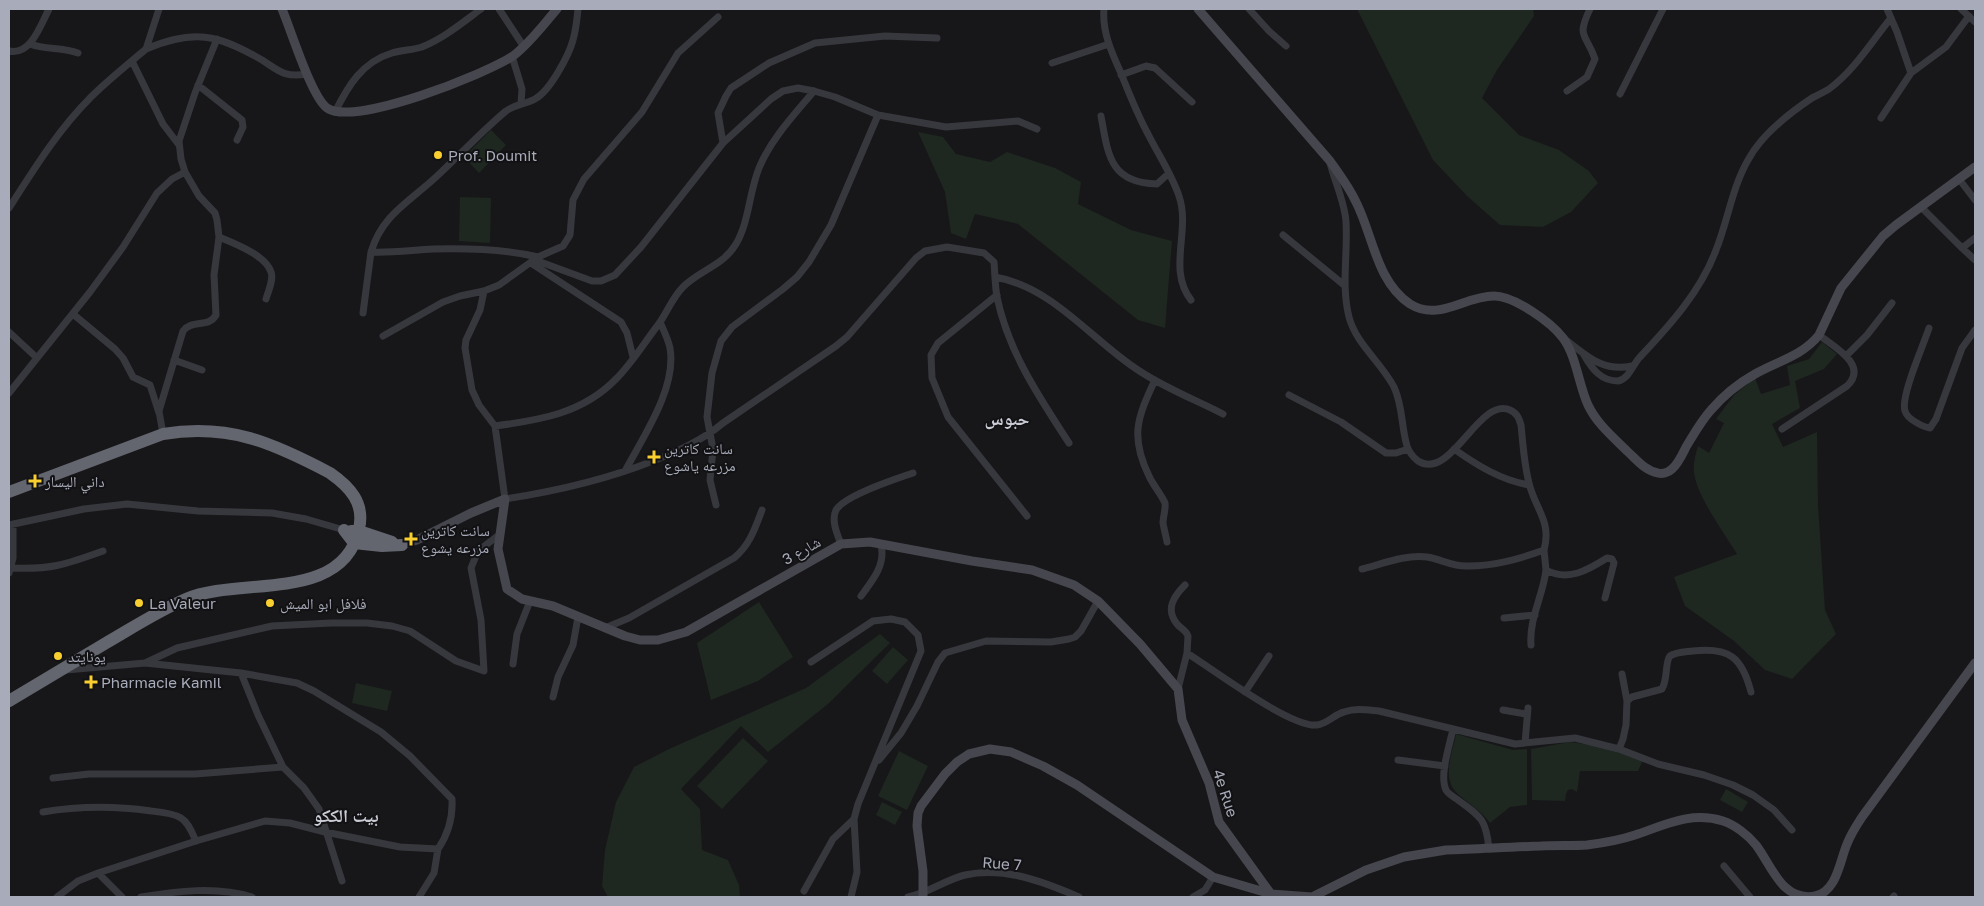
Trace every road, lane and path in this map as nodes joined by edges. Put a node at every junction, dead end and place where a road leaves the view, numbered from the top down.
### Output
1 (49, 9) edge
2 (159, 9) edge
3 (282, 9) edge
4 (481, 9) edge
5 (499, 9) edge
6 (557, 9) edge
7 (578, 9) edge
8 (1104, 9) edge
9 (1198, 9) edge
10 (1248, 9) edge
11 (1590, 9) edge
12 (1663, 9) edge
13 (1887, 9) edge
14 (1961, 9) edge
15 (1969, 16) junction
16 (718, 17) dead end
17 (1891, 18) junction
18 (1975, 22) edge
19 (937, 38) dead end
20 (217, 39) junction
21 (30, 44) junction
22 (1108, 44) junction
23 (1286, 46) dead end
24 (524, 47) junction
25 (146, 49) junction
26 (9, 51) edge
27 (78, 52) dead end
28 (512, 56) junction
29 (132, 61) junction
30 (1052, 63) dead end
31 (1911, 73) junction
32 (307, 74) junction
33 (1121, 74) junction
34 (198, 85) junction
35 (814, 91) junction
36 (1566, 91) dead end
37 (1620, 94) dead end
38 (1192, 102) dead end
39 (521, 103) junction
40 (335, 112) junction
41 (878, 115) junction
42 (1101, 116) dead end
43 (1881, 118) dead end
44 (1037, 128) dead end
45 (237, 140) dead end
46 (723, 143) junction
47 (179, 145) junction
48 (1330, 161) junction
49 (1975, 167) edge
50 (185, 172) junction
51 (1168, 174) junction
52 (1959, 180) junction
53 (1975, 200) edge
54 (9, 208) edge
55 (1921, 208) junction
56 (1283, 235) dead end
57 (218, 238) junction
58 (1975, 238) edge
59 (1962, 248) junction
60 (371, 252) junction
61 (535, 260) junction
62 (1975, 260) edge
63 (996, 277) junction
64 (1344, 285) junction
65 (484, 291) junction
66 (997, 295) junction
67 (266, 299) dead end
68 (1191, 300) dead end
69 (1892, 303) dead end
70 (363, 313) dead end
71 (73, 314) junction
72 (660, 322) junction
73 (1929, 328) dead end
74 (1975, 330) edge
75 (9, 332) edge
76 (1819, 335) junction
77 (383, 336) dead end
78 (1564, 339) junction
79 (1584, 355) junction
80 (1846, 356) junction
81 (633, 357) junction
82 (37, 358) junction
83 (174, 360) junction
84 (1632, 366) junction
85 (202, 370) dead end
86 (1155, 380) junction
87 (9, 393) edge
88 (1289, 395) dead end
89 (159, 414) junction
90 (1223, 414) dead end
91 (495, 426) junction
92 (1782, 428) dead end
93 (163, 434) junction
94 (710, 434) junction
95 (1068, 443) dead end
96 (1454, 449) junction
97 (1408, 450) junction
98 (625, 472) junction
99 (913, 473) dead end
100 (1529, 485) junction
101 (9, 492) edge
102 (505, 498) junction
103 (716, 505) dead end
104 (762, 510) dead end
105 (1027, 516) dead end
106 (11, 525) edge
107 (344, 530) junction
108 (359, 531) junction
109 (499, 535) junction
110 (1167, 542) dead end
111 (354, 543) junction
112 (841, 544) junction
113 (402, 545) junction
114 (881, 545) junction
115 (1544, 550) junction
116 (103, 551) dead end
117 (10, 570) edge
118 (1362, 570) dead end
119 (1546, 570) junction
120 (1185, 585) dead end
121 (861, 596) dead end
122 (1605, 598) dead end
123 (530, 601) junction
124 (1098, 601) junction
125 (1534, 615) junction
126 (578, 617) junction
127 (1504, 618) dead end
128 (604, 628) junction
129 (1531, 645) dead end
130 (1187, 653) junction
131 (1269, 656) dead end
132 (812, 662) dead end
133 (145, 663) junction
134 (1975, 663) edge
135 (513, 664) dead end
136 (61, 670) junction
137 (241, 673) junction
138 (1622, 674) dead end
139 (1178, 689) junction
140 (1245, 692) junction
141 (1751, 692) dead end
142 (553, 697) dead end
143 (9, 701) edge
144 (1627, 701) junction
145 (1503, 710) dead end
146 (1453, 729) junction
147 (1525, 743) junction
148 (1619, 749) junction
149 (1398, 760) dead end
150 (876, 764) junction
151 (1446, 766) junction
152 (283, 767) junction
153 (53, 778) dead end
154 (43, 812) dead end
155 (854, 819) junction
156 (1792, 830) dead end
157 (325, 832) junction
158 (196, 841) junction
159 (438, 849) junction
160 (1490, 849) junction
161 (1724, 866) dead end
162 (98, 873) junction
163 (1213, 877) junction
164 (342, 881) dead end
165 (854, 887) junction
166 (804, 891) dead end
167 (1271, 894) junction
168 (923, 895) edge
169 (57, 897) edge
170 (122, 897) edge
171 (141, 897) edge
172 (252, 897) edge
173 (419, 897) edge
174 (851, 897) edge
175 (858, 897) edge
176 (908, 897) edge
177 (1079, 897) edge
178 (1193, 897) edge
179 (1314, 897) edge
180 (1750, 897) edge

1 - 21 street
2 - 25 street
3 - 32 street
4 - 40 street
5 - 24 street
6 - 24 street
7 - 39 street
8 - 22 street
9 - 48 street
10 - 23 street
11 - 36 street
12 - 37 street
13 - 17 street
14 - 15 street
15 - 18 street
15 - 31 street
16 - 61 street
17 - 31 street
17 - 84 street
19 - 46 street
20 - 25 street
20 - 32 street
20 - 34 street
21 - 26 street
21 - 27 street
22 - 30 street
22 - 33 street
24 - 28 street
25 - 29 street
28 - 39 street
28 - 40 street
29 - 47 street
29 - 54 street
31 - 43 street
32 - 40 street
33 - 38 street
33 - 51 street
34 - 45 street
34 - 47 street
35 - 41 street
35 - 46 street
35 - 72 street
39 - 60 street
41 - 44 street
41 - 94 street
42 - 51 street
46 - 61 street
47 - 50 street
48 - 64 street
48 - 78 street
49 - 52 street
50 - 57 street
50 - 71 street
51 - 68 street
52 - 53 street
52 - 55 street
55 - 59 street
55 - 76 street
56 - 64 street
57 - 67 street
57 - 83 street
58 - 59 street
59 - 62 street
60 - 61 street
60 - 70 street
61 - 65 street
61 - 81 street
63 - 66 street
63 - 86 street
63 - 94 street
64 - 97 street
65 - 77 street
65 - 91 street
66 - 95 street
66 - 105 street
69 - 80 street
71 - 82 street
71 - 89 street
72 - 81 street
72 - 98 street
73 - 74 street
75 - 82 street
76 - 78 street
76 - 80 street
78 - 79 street
79 - 84 street
79 - 84 street
80 - 92 street
81 - 91 street
82 - 87 street
83 - 85 street
83 - 89 street
86 - 90 street
86 - 110 street
88 - 97 street
89 - 93 street
91 - 102 street
93 - 101 highway
93 - 108 highway
94 - 98 street
94 - 103 street
96 - 97 street
96 - 100 street
96 - 100 street
98 - 102 street
99 - 112 street
100 - 115 street
102 - 109 street, شارع 3
102 - 113 street
104 - 128 street
106 - 107 street
106 - 117 street
107 - 108 highway
107 - 111 highway
108 - 111 highway
108 - 113 highway
109 - 123 street, شارع 3
109 - 133 street
111 - 113 highway
111 - 136 highway
112 - 114 street, شارع 3
112 - 128 street, شارع 3
114 - 121 street
114 - 124 street, شارع 3
115 - 118 street
115 - 119 street
116 - 117 street
119 - 122 street
119 - 125 street
120 - 130 street
123 - 126 street, شارع 3
123 - 135 street
124 - 139 street, شارع 3
124 - 150 street
125 - 127 street
125 - 129 street
126 - 128 street, شارع 3
126 - 142 street
130 - 139 street
130 - 140 street
131 - 140 street
132 - 150 street
133 - 136 street
133 - 137 street
134 - 160 street
136 - 143 highway
137 - 152 street
137 - 159 street
138 - 144 street
139 - 167 street, 4e Rue
140 - 146 street
141 - 144 street
144 - 148 street
145 - 147 street
146 - 147 street
146 - 151 street
147 - 148 street
148 - 156 street
149 - 151 street
150 - 155 street
151 - 160 street
152 - 153 street
152 - 157 street
154 - 158 street
155 - 165 street
155 - 166 street
157 - 158 street
157 - 159 street
157 - 164 street
158 - 162 street
159 - 173 street
160 - 179 street
161 - 180 street
162 - 169 street
162 - 170 street
163 - 167 street
163 - 168 street
163 - 178 street
165 - 174 street
165 - 175 street
167 - 179 street
168 - 176 street, Rue 7
168 - 177 street, Rue 7
171 - 172 street

